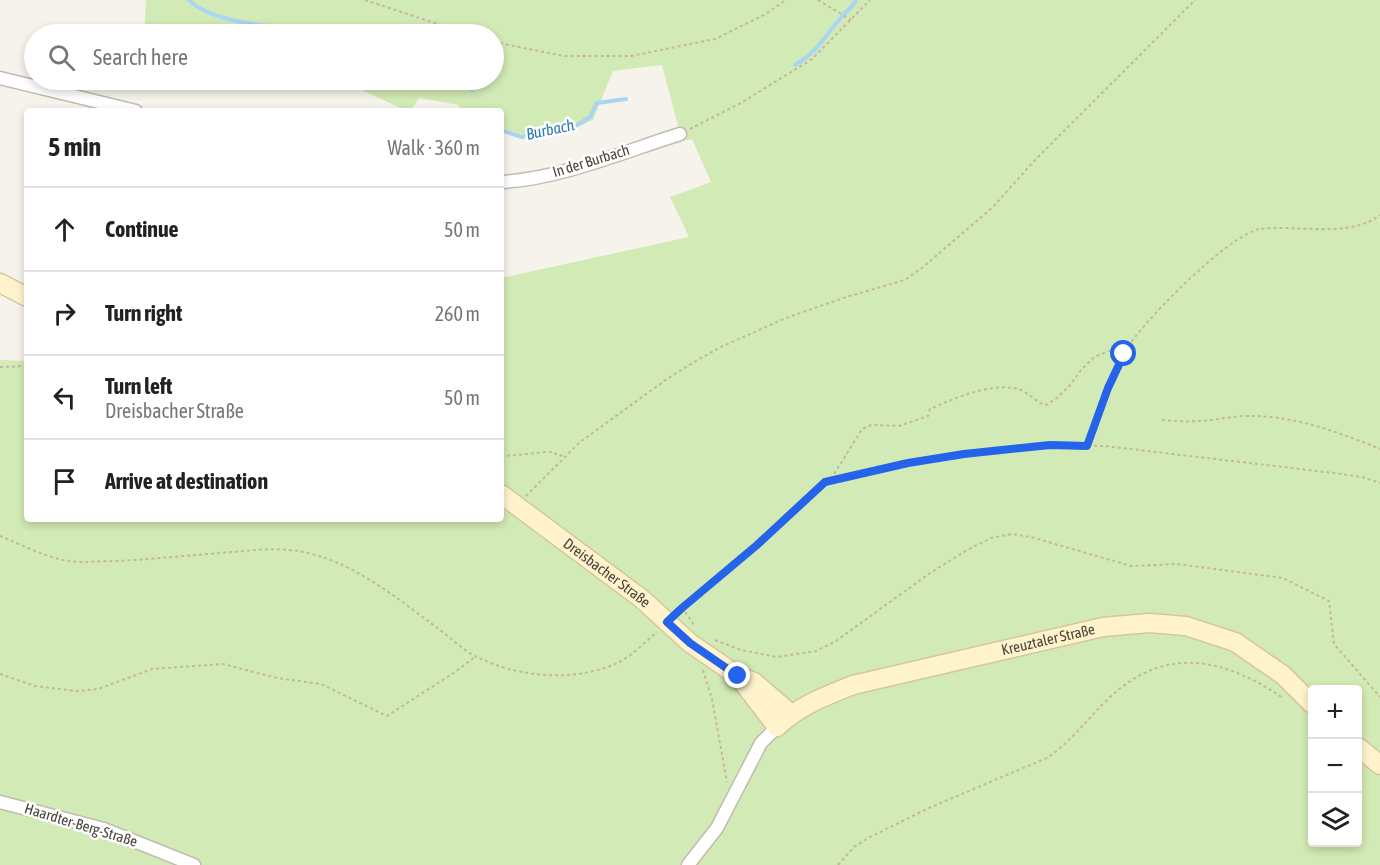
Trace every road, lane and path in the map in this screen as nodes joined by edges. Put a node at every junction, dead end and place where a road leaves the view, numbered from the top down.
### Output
1 (365, 0) edge
2 (786, 0) edge
3 (818, 0) edge
4 (870, 0) edge
5 (1195, 0) edge
6 (850, 20) junction
7 (438, 24) edge
8 (504, 44) edge
9 (0, 78) edge
10 (24, 84) edge
11 (49, 90) edge
12 (124, 108) edge
13 (680, 134) joint
14 (504, 182) edge
15 (1380, 215) edge
16 (0, 283) edge
17 (24, 295) edge
18 (1131, 342) junction
19 (24, 366) edge
20 (0, 367) edge
21 (1162, 420) dead end
22 (1087, 446) junction
23 (1380, 449) edge
24 (504, 454) edge
25 (565, 456) junction
26 (831, 479) junction
27 (1380, 483) edge
28 (504, 496) edge
29 (516, 506) junction
30 (0, 536) edge
31 (682, 608) junction
32 (667, 622) junction
33 (699, 633) dead end
34 (713, 640) dead end
35 (475, 657) junction
36 (700, 665) dead end
37 (0, 674) edge
38 (738, 676) junction
39 (1380, 697) edge
40 (1286, 700) dead end
41 (1308, 700) edge
42 (791, 714) junction
43 (777, 727) junction
44 (1362, 750) edge
45 (1380, 765) edge
46 (734, 796) junction
47 (0, 802) edge
48 (194, 865) edge
49 (688, 865) edge
50 (838, 865) edge

1 - 7 path
2 - 8 path
3 - 6 path
4 - 6 path
5 - 25 path
6 - 13 path
9 - 10 street
11 - 12 street
13 - 14 street, In der Burbach
15 - 18 path
16 - 17 street
18 - 22 path
18 - 26 path
19 - 20 path
21 - 23 path
22 - 26 path
22 - 27 path
24 - 25 path
25 - 29 path
26 - 31 path
28 - 29 street, Dreisbacher Straße
29 - 32 street, Dreisbacher Straße
30 - 35 path
31 - 32 path
31 - 33 path
32 - 35 path
32 - 38 street, Dreisbacher Straße
34 - 39 path
35 - 37 path
36 - 46 path
38 - 42 street, Dreisbacher Straße
38 - 43 street, Dreisbacher Straße
40 - 50 path
41 - 42 street, Kreuztaler Straße
42 - 43 street, Kreuztaler Straße
43 - 46 street
44 - 45 street
46 - 49 street
47 - 48 street, Haardter-Berg-Straße

